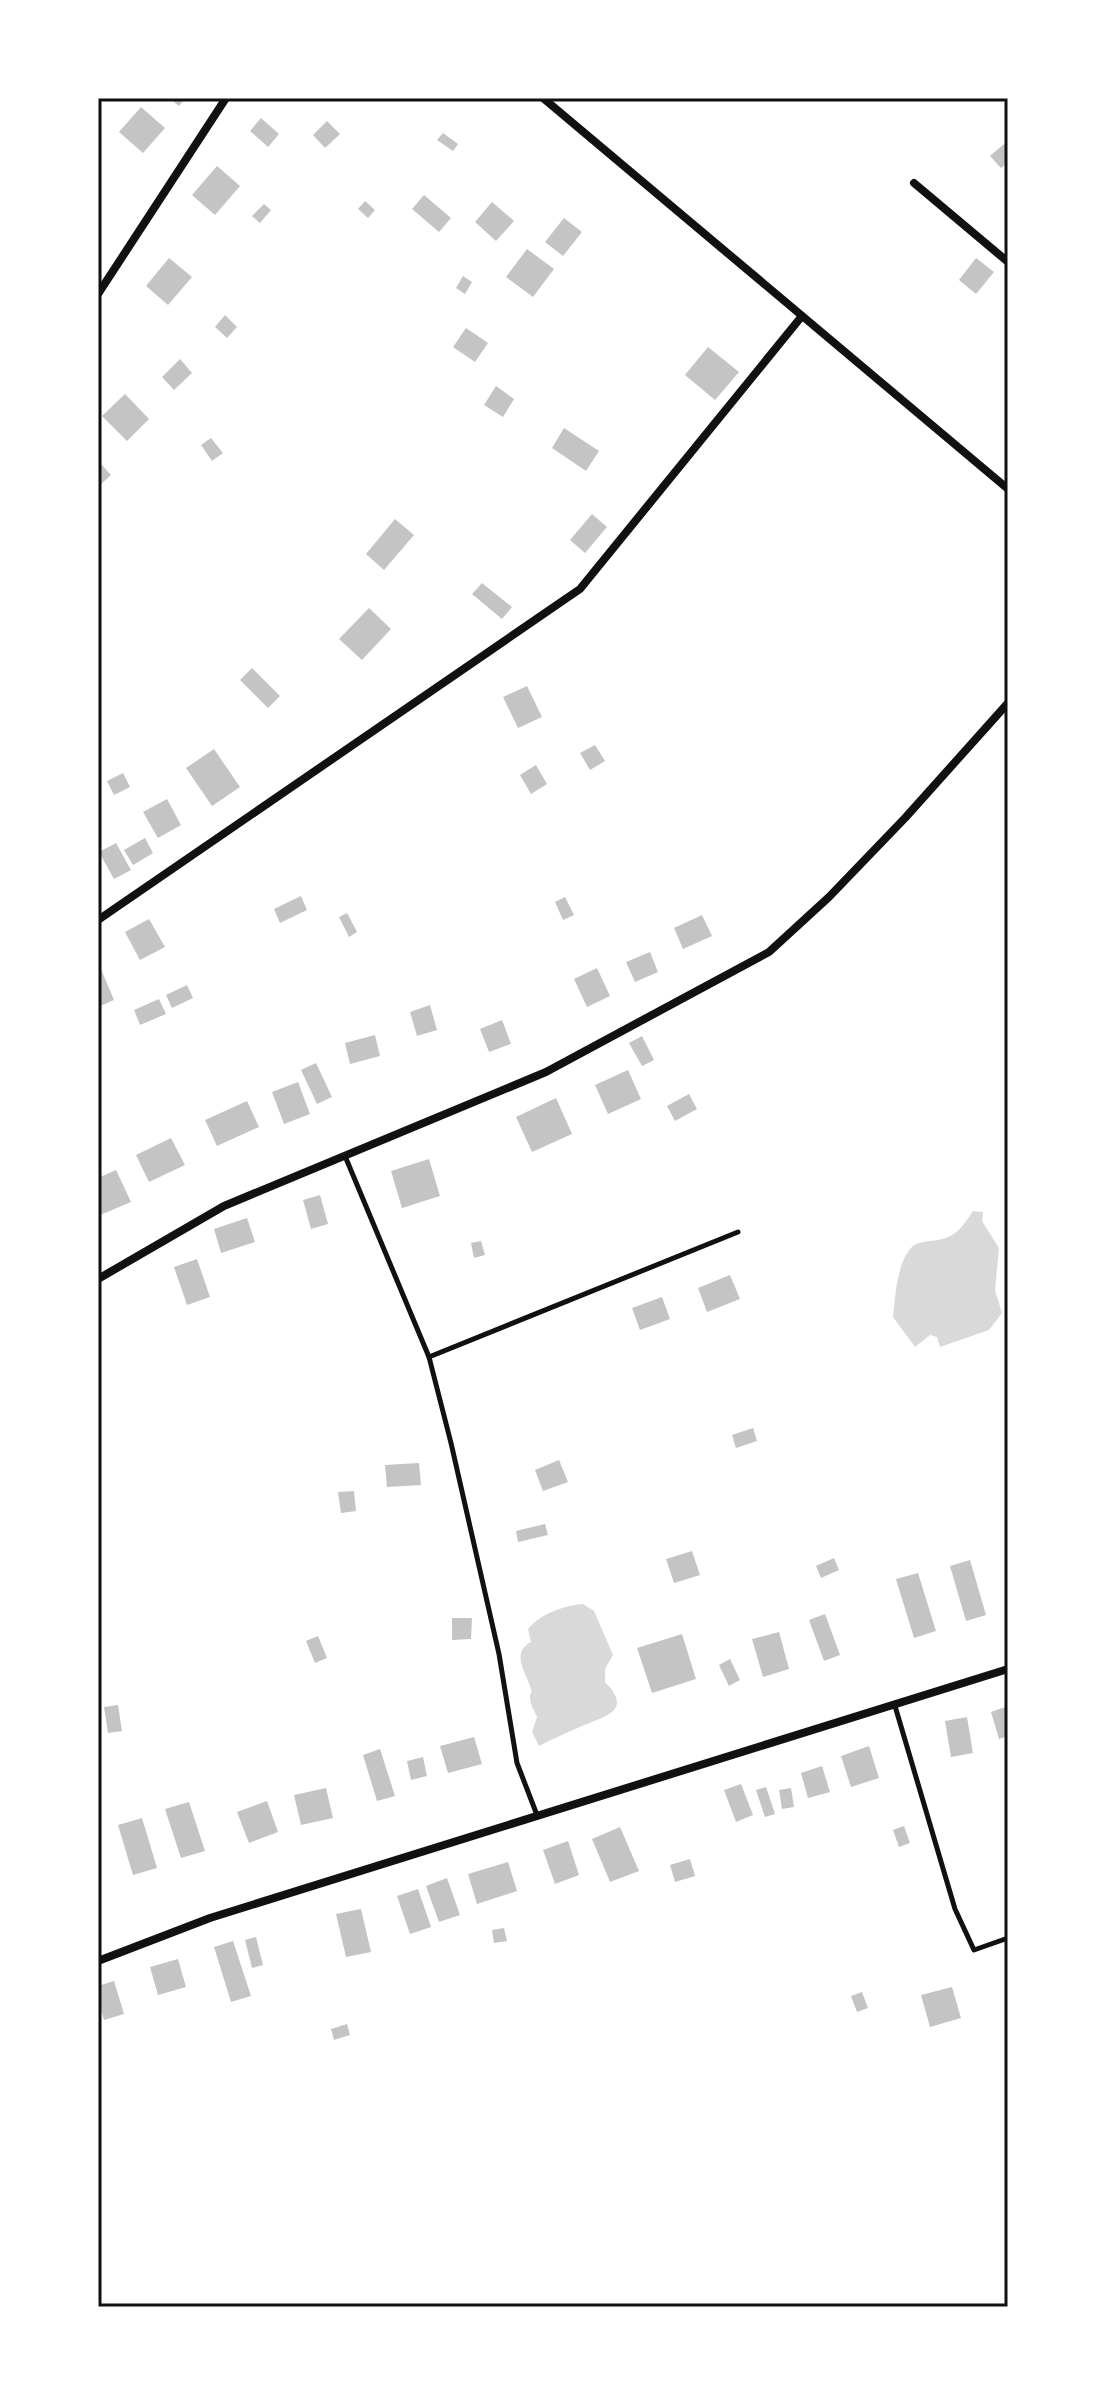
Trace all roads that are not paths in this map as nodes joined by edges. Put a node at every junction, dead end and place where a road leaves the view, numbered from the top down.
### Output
1 (226, 98) edge
2 (543, 98) edge
3 (914, 183) dead end
4 (1008, 262) edge
5 (98, 294) edge
6 (802, 316) junction
7 (1008, 489) edge
8 (1008, 703) edge
9 (98, 920) edge
10 (345, 1155) junction
11 (738, 1232) dead end
12 (98, 1279) edge
13 (429, 1357) junction
14 (1008, 1669) edge
15 (895, 1706) junction
16 (538, 1817) junction
17 (1008, 1938) edge
18 (98, 1961) edge

1 - 5 street
2 - 6 street
3 - 4 street
6 - 7 street
6 - 9 street
8 - 10 street
10 - 12 street
10 - 13 lane
11 - 13 lane
13 - 16 lane
14 - 15 street
15 - 16 street
15 - 17 lane
16 - 18 street

